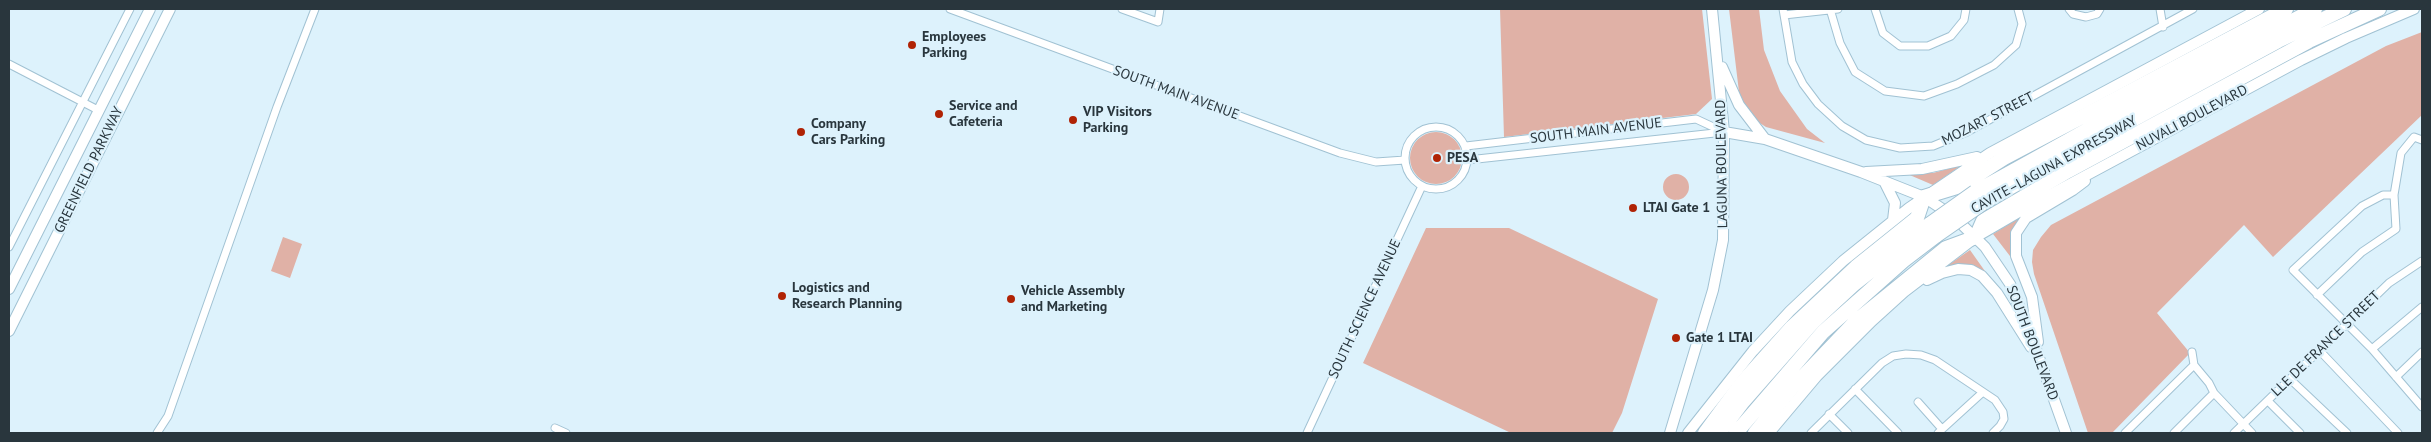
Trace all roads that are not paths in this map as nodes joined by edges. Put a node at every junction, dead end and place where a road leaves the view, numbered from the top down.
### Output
1 (130, 9) edge
2 (150, 9) edge
3 (170, 9) edge
4 (315, 9) edge
5 (950, 9) edge
6 (1122, 9) edge
7 (1160, 9) edge
8 (1712, 9) edge
9 (1830, 9) edge
10 (1838, 9) edge
11 (1875, 9) edge
12 (1966, 9) edge
13 (2018, 9) edge
14 (2069, 9) edge
15 (2100, 9) edge
16 (2160, 9) edge
17 (2193, 9) edge
18 (2259, 9) edge
19 (2286, 9) edge
20 (2315, 9) edge
21 (2344, 9) edge
22 (2414, 9) edge
23 (1784, 12) edge
24 (2384, 13) edge
25 (2162, 26) junction
26 (1718, 57) junction
27 (9, 64) edge
28 (82, 102) junction
29 (98, 110) junction
30 (1724, 132) junction
31 (1765, 139) junction
32 (2422, 140) edge
33 (1466, 146) junction
34 (1990, 153) junction
35 (1405, 160) junction
36 (1468, 160) junction
37 (2104, 165) junction
38 (1861, 172) junction
39 (1884, 181) junction
40 (1422, 186) junction
41 (2394, 195) junction
42 (1924, 197) junction
43 (1979, 198) junction
44 (1893, 220) junction
45 (1934, 229) junction
46 (1976, 237) junction
47 (9, 247) edge
48 (2422, 261) edge
49 (9, 289) edge
50 (1904, 292) junction
51 (2317, 295) junction
52 (2422, 307) edge
53 (2346, 324) junction
54 (9, 331) edge
55 (2372, 349) junction
56 (2319, 350) junction
57 (2192, 352) dead end
58 (2422, 352) edge
59 (2040, 363) junction
60 (2194, 365) junction
61 (2396, 377) junction
62 (2290, 379) junction
63 (1855, 389) junction
64 (1984, 392) junction
65 (2214, 393) junction
66 (2268, 401) junction
67 (1918, 402) dead end
68 (2422, 408) edge
69 (1829, 414) junction
70 (2243, 424) junction
71 (555, 428) dead end
72 (1940, 431) edge
73 (157, 433) edge
74 (566, 433) edge
75 (1307, 433) edge
76 (1670, 433) edge
77 (1688, 433) edge
78 (1705, 433) edge
79 (1719, 433) edge
80 (1736, 433) edge
81 (1755, 433) edge
82 (1769, 433) edge
83 (1811, 433) edge
84 (1848, 433) edge
85 (1898, 433) edge
86 (1993, 433) edge
87 (2066, 433) edge
88 (2125, 433) edge
89 (2174, 433) edge
90 (2234, 433) edge
91 (2252, 433) edge
92 (2300, 433) edge
93 (2347, 433) edge
94 (2398, 433) edge

1 - 28 street
2 - 29 main road, GREENFIELD PARKWAY
3 - 54 main road, GREENFIELD PARKWAY
4 - 73 street
5 - 35 street, SOUTH MAIN AVENUE
6 - 7 street
8 - 26 main road, LAGUNA BOULEVARD
9 - 10 street
9 - 13 street
9 - 23 street
11 - 12 street
14 - 15 street
16 - 25 street
17 - 25 street, MOZART STREET
18 - 34 main road
19 - 42 highway
20 - 43 highway, CAVITE–LAGUNA EXPRESSWAY
21 - 43 highway, CAVITE–LAGUNA EXPRESSWAY
22 - 24 main road, NUVALI BOULEVARD
23 - 25 street, MOZART STREET
24 - 37 main road, NUVALI BOULEVARD
24 - 46 highway
26 - 30 main road, LAGUNA BOULEVARD
26 - 31 main road
27 - 28 street
28 - 29 street
28 - 47 street
29 - 49 main road, GREENFIELD PARKWAY
30 - 31 main road, SOUTH BOULEVARD
30 - 33 street, SOUTH MAIN AVENUE
30 - 36 street, SOUTH MAIN AVENUE
30 - 76 main road, LAGUNA BOULEVARD
31 - 38 main road, SOUTH BOULEVARD
32 - 41 street
33 - 35 street
33 - 36 street
34 - 38 main road
34 - 42 main road
35 - 40 street
36 - 40 street
37 - 46 main road, NUVALI BOULEVARD
37 - 59 main road
38 - 39 main road, SOUTH BOULEVARD
39 - 42 main road, SOUTH BOULEVARD
39 - 44 main road
40 - 75 street, SOUTH SCIENCE AVENUE
41 - 51 street
41 - 51 street
42 - 44 main road
42 - 46 main road, SOUTH BOULEVARD
42 - 78 highway
43 - 45 highway, CAVITE–LAGUNA EXPRESSWAY, bridge
44 - 77 main road
45 - 79 highway, CAVITE–LAGUNA EXPRESSWAY
45 - 80 highway, CAVITE–LAGUNA EXPRESSWAY
46 - 50 main road
46 - 59 main road, SOUTH BOULEVARD
46 - 81 highway
48 - 53 street, LLE DE FRANCE STREET
50 - 59 main road
50 - 82 main road
51 - 53 street
52 - 55 street
53 - 55 street
53 - 56 street, LLE DE FRANCE STREET
55 - 61 street
56 - 62 street, LLE DE FRANCE STREET
56 - 94 street
57 - 60 street
58 - 61 street
59 - 87 main road, SOUTH BOULEVARD
60 - 65 street
60 - 88 street
61 - 68 street
62 - 66 street, LLE DE FRANCE STREET
62 - 93 street
63 - 64 street
63 - 69 street
63 - 85 street
64 - 72 street
64 - 86 street
65 - 70 street
65 - 89 street
66 - 70 street, LLE DE FRANCE STREET
66 - 92 street
67 - 72 street
69 - 83 street
69 - 84 street
70 - 90 street, LLE DE FRANCE STREET
70 - 91 street
71 - 74 street

